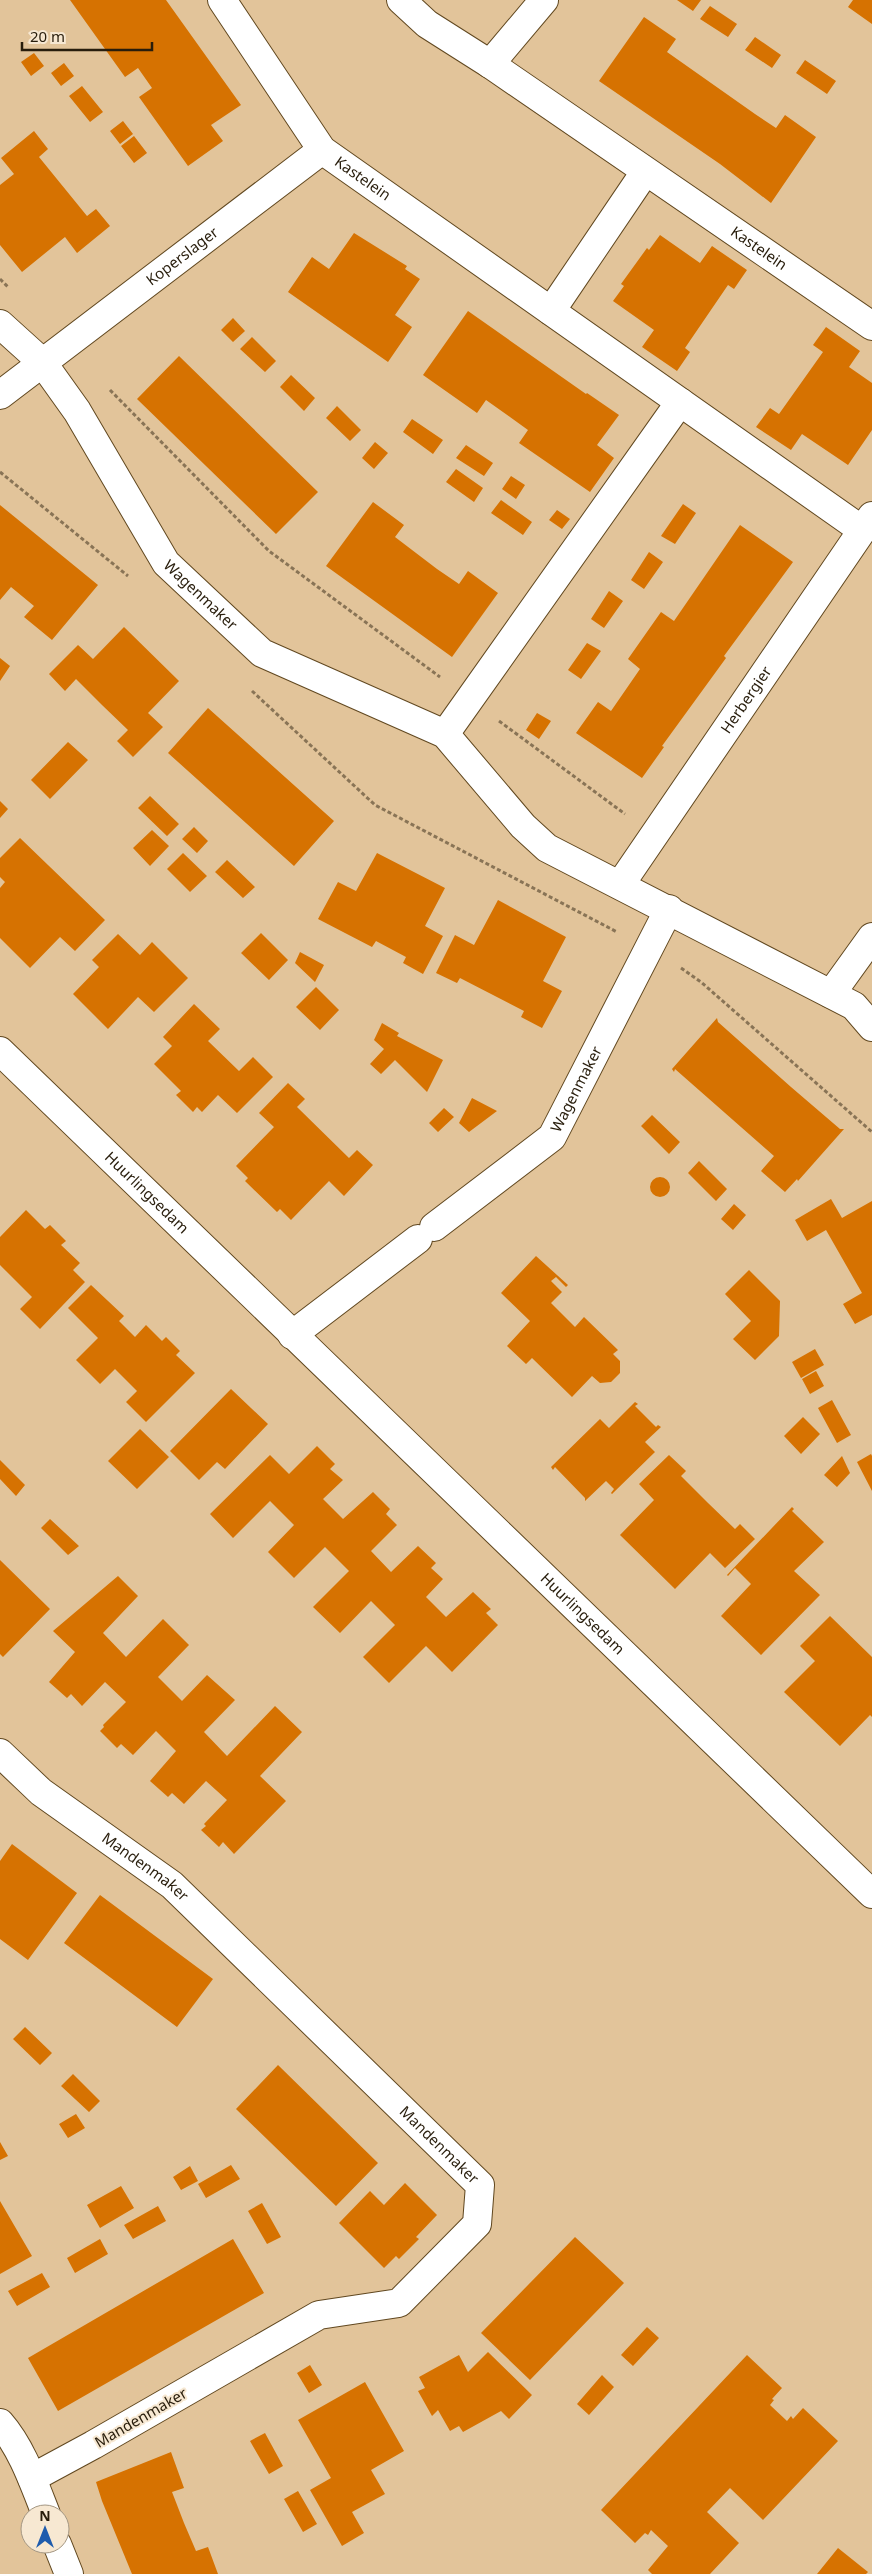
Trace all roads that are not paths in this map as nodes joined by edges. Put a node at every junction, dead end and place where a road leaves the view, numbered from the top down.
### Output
1 (222, 0) edge
2 (401, 0) edge
3 (544, 0) edge
4 (490, 64) junction
5 (322, 150) junction
6 (645, 172) junction
7 (551, 311) junction
8 (0, 324) edge
9 (872, 326) edge
10 (42, 362) junction
11 (0, 395) edge
12 (680, 402) junction
13 (867, 523) edge
14 (445, 734) junction
15 (620, 884) junction
16 (669, 909) junction
17 (872, 937) edge
18 (831, 994) junction
19 (872, 1027) edge
20 (0, 1051) edge
21 (292, 1335) junction
22 (0, 1753) edge
23 (872, 1894) edge
24 (0, 2424) edge
25 (32, 2478) junction
26 (42, 2504) edge

1 - 5 street, Kastelein
2 - 4 street, Kastelein
3 - 4 street
4 - 6 street, Kastelein
5 - 7 street, Kastelein
5 - 10 street, Koperslager
6 - 7 street
6 - 9 street, Kastelein
7 - 12 street, Kastelein
8 - 10 street, Wagenmaker
10 - 11 street
10 - 14 street, Wagenmaker
12 - 13 street, Kastelein
12 - 14 street
13 - 15 street, Herbergier
14 - 15 street, Wagenmaker
15 - 16 street, Wagenmaker
16 - 18 street, Wagenmaker
16 - 21 street, Wagenmaker
17 - 18 street
18 - 19 street, Wagenmaker
20 - 21 street, Huurlingsedam
21 - 23 street, Huurlingsedam
22 - 25 street, Mandenmaker
24 - 25 street
25 - 26 street

